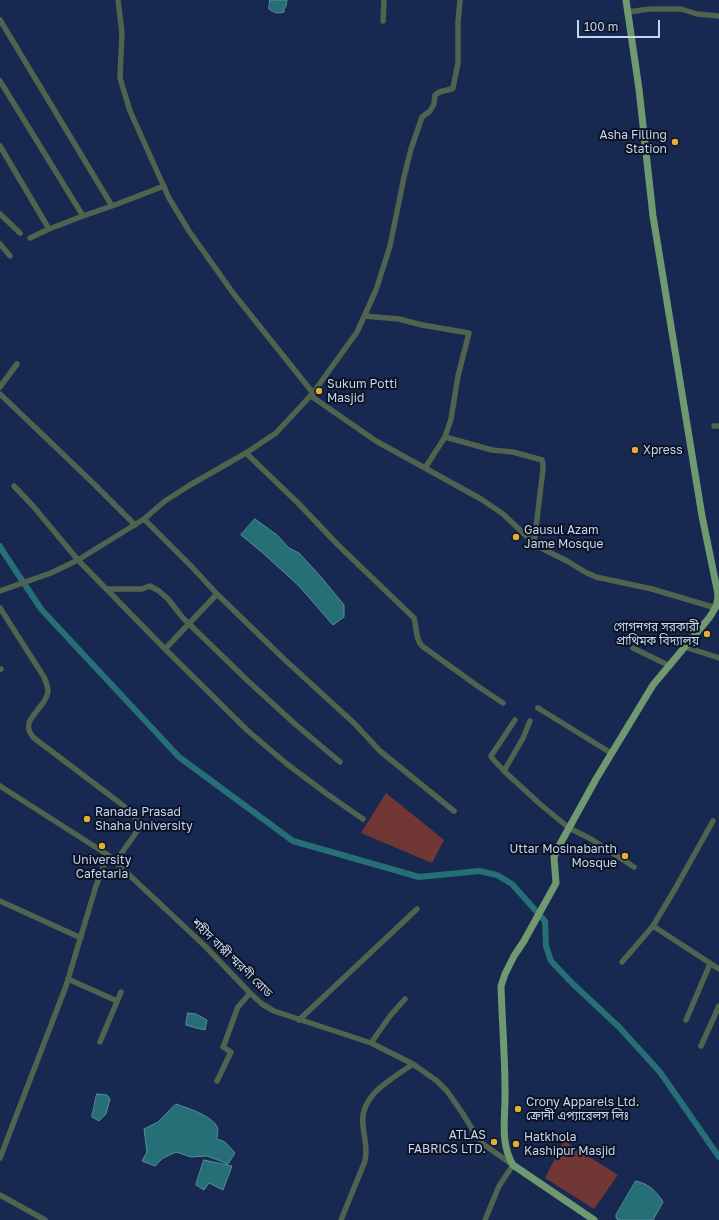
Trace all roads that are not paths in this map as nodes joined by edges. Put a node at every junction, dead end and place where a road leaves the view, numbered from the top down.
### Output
1 (118, 0) edge
2 (384, 0) edge
3 (460, 0) edge
4 (626, 0) edge
5 (628, 12) junction
6 (719, 16) edge
7 (0, 20) edge
8 (383, 21) dead end
9 (0, 81) edge
10 (0, 146) edge
11 (164, 186) junction
12 (112, 206) junction
13 (0, 214) edge
14 (83, 216) junction
15 (49, 229) junction
16 (20, 233) dead end
17 (30, 238) dead end
18 (0, 244) edge
19 (10, 256) dead end
20 (364, 316) junction
21 (17, 364) dead end
22 (0, 387) edge
23 (0, 394) edge
24 (312, 394) junction
25 (445, 437) junction
26 (246, 453) junction
27 (425, 468) junction
28 (14, 486) dead end
29 (144, 519) junction
30 (135, 525) junction
31 (534, 544) junction
32 (78, 560) junction
33 (107, 589) junction
34 (0, 591) edge
35 (217, 594) junction
36 (718, 598) edge
37 (0, 608) edge
38 (716, 608) junction
39 (190, 624) junction
40 (685, 647) junction
41 (633, 648) dead end
42 (165, 649) junction
43 (719, 658) edge
44 (670, 666) junction
45 (504, 703) dead end
46 (538, 708) dead end
47 (515, 720) dead end
48 (530, 721) dead end
49 (611, 753) junction
50 (340, 762) dead end
51 (504, 771) junction
52 (0, 786) edge
53 (454, 811) dead end
54 (364, 819) dead end
55 (713, 821) dead end
56 (569, 828) junction
57 (108, 856) junction
58 (115, 862) junction
59 (634, 867) dead end
60 (0, 901) edge
61 (416, 909) dead end
62 (653, 926) junction
63 (81, 938) junction
64 (622, 962) dead end
65 (710, 964) junction
66 (719, 969) edge
67 (68, 979) junction
68 (121, 992) dead end
69 (250, 993) junction
70 (405, 999) dead end
71 (117, 1001) junction
72 (719, 1006) edge
73 (299, 1020) junction
74 (686, 1020) dead end
75 (100, 1042) dead end
76 (372, 1043) junction
77 (701, 1046) dead end
78 (413, 1064) junction
79 (217, 1081) dead end
80 (0, 1158) edge
81 (513, 1165) junction
82 (0, 1195) edge
83 (45, 1220) edge
84 (341, 1220) edge
85 (485, 1220) edge
86 (593, 1220) edge

1 - 11 street
2 - 8 street
3 - 20 street
4 - 5 main road
5 - 6 street
5 - 36 main road
7 - 12 street
9 - 14 street
10 - 15 street
11 - 12 street
11 - 24 street
12 - 14 street
13 - 16 street
14 - 15 street
15 - 17 street
18 - 19 street
20 - 24 street
20 - 25 street
21 - 22 street
23 - 30 street
24 - 26 street
24 - 27 street
25 - 27 street
25 - 31 street
26 - 29 street
26 - 45 street
27 - 31 street
28 - 32 street
29 - 30 street
29 - 35 street
30 - 32 street
31 - 38 street
32 - 33 street
32 - 34 street
33 - 39 street
33 - 42 street
35 - 39 street
35 - 53 street
36 - 38 main road
37 - 58 street
38 - 40 main road
39 - 42 street
39 - 50 street
40 - 43 street
40 - 44 main road
41 - 44 street
42 - 54 street
44 - 49 main road
46 - 49 street
47 - 51 street
48 - 51 street
49 - 56 main road
51 - 56 street
52 - 57 street, শহীদ বাপ্পী স্মরণী রোড
55 - 62 street
56 - 59 street
56 - 81 main road
57 - 58 street, শহীদ বাপ্পী স্মরণী রোড
57 - 63 street
58 - 69 street, শহীদ বাপ্পী স্মরণী রোড
60 - 63 street
61 - 73 street
62 - 64 street
62 - 65 street
63 - 67 street
65 - 66 street
65 - 74 street
67 - 71 street
67 - 80 street
68 - 71 street
69 - 73 street, শহীদ বাপ্পী স্মরণী রোড
69 - 79 street
70 - 76 street
71 - 75 street
72 - 77 street
73 - 76 street, শহীদ বাপ্পী স্মরণী রোড
76 - 78 street, শহীদ বাপ্পী স্মরণী রোড
78 - 81 street, শহীদ বাপ্পী স্মরণী রোড
78 - 84 street
81 - 85 street
81 - 86 main road
82 - 83 street

